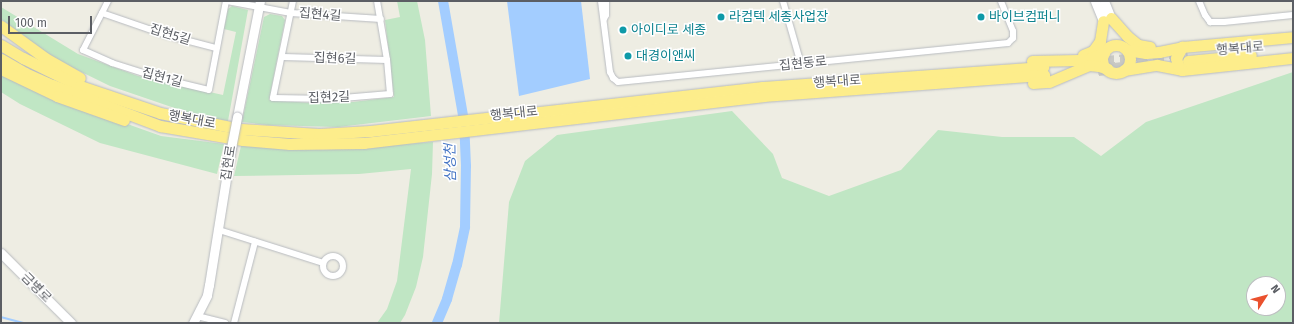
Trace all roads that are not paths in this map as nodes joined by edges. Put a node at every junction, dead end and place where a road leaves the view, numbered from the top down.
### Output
1 (108, 1) edge
2 (227, 1) edge
3 (293, 1) edge
4 (377, 1) edge
5 (601, 1) edge
6 (606, 1) edge
7 (783, 1) edge
8 (1001, 1) edge
9 (1095, 1) edge
10 (1104, 1) edge
11 (1199, 1) edge
12 (260, 4) edge
13 (102, 13) junction
14 (291, 13) junction
15 (1293, 15) edge
16 (381, 19) junction
17 (604, 20) junction
18 (1107, 20) junction
19 (1, 26) edge
20 (1293, 37) edge
21 (1293, 44) edge
22 (1, 45) edge
23 (216, 48) junction
24 (1125, 48) junction
25 (1105, 51) junction
26 (1293, 52) edge
27 (283, 57) junction
28 (1185, 58) junction
29 (1293, 58) edge
30 (1, 59) edge
31 (387, 60) junction
32 (801, 64) junction
33 (1, 69) edge
34 (1116, 70) junction
35 (1045, 71) junction
36 (795, 90) junction
37 (135, 103) junction
38 (160, 126) junction
39 (219, 230) junction
40 (255, 242) junction
41 (1, 253) edge
42 (324, 263) dead end
43 (195, 319) edge
44 (71, 323) edge
45 (225, 323) edge
46 (234, 323) edge

1 - 13 street, 집현1길
2 - 12 street, 집현4길
2 - 23 street, 집현1길
3 - 14 street, 집현2길
4 - 16 street, 집현2길
5 - 17 street, 집현동로
6 - 17 street, 집현동로
7 - 32 street
8 - 32 street, 집현동로
9 - 18 street
10 - 18 street
11 - 15 street
12 - 14 street, 집현4길
12 - 39 street, 집현로, bridge
13 - 23 street, 집현5길
13 - 23 street, 집현1길
14 - 16 street, 집현4길
14 - 27 street, 집현2길
16 - 31 street, 집현2길
17 - 32 street, 집현동로
18 - 24 highway
18 - 25 highway
18 - 28 highway
18 - 35 highway
19 - 37 highway
20 - 28 highway
21 - 28 highway, 행복대로
22 - 37 highway, 행복대로
24 - 25 highway
24 - 28 highway
24 - 34 highway
25 - 34 highway
25 - 35 highway
26 - 28 highway, 행복대로
27 - 31 street, 집현6길
27 - 31 street, 집현2길
28 - 29 highway
28 - 34 highway
30 - 38 highway, 행복대로
33 - 38 highway
34 - 35 highway
35 - 36 highway, 행복대로
36 - 37 highway, 행복대로
36 - 38 highway, 행복대로
39 - 40 street
39 - 43 street, 집현로
40 - 42 street
40 - 46 street
41 - 44 street, 금병로
43 - 45 street

